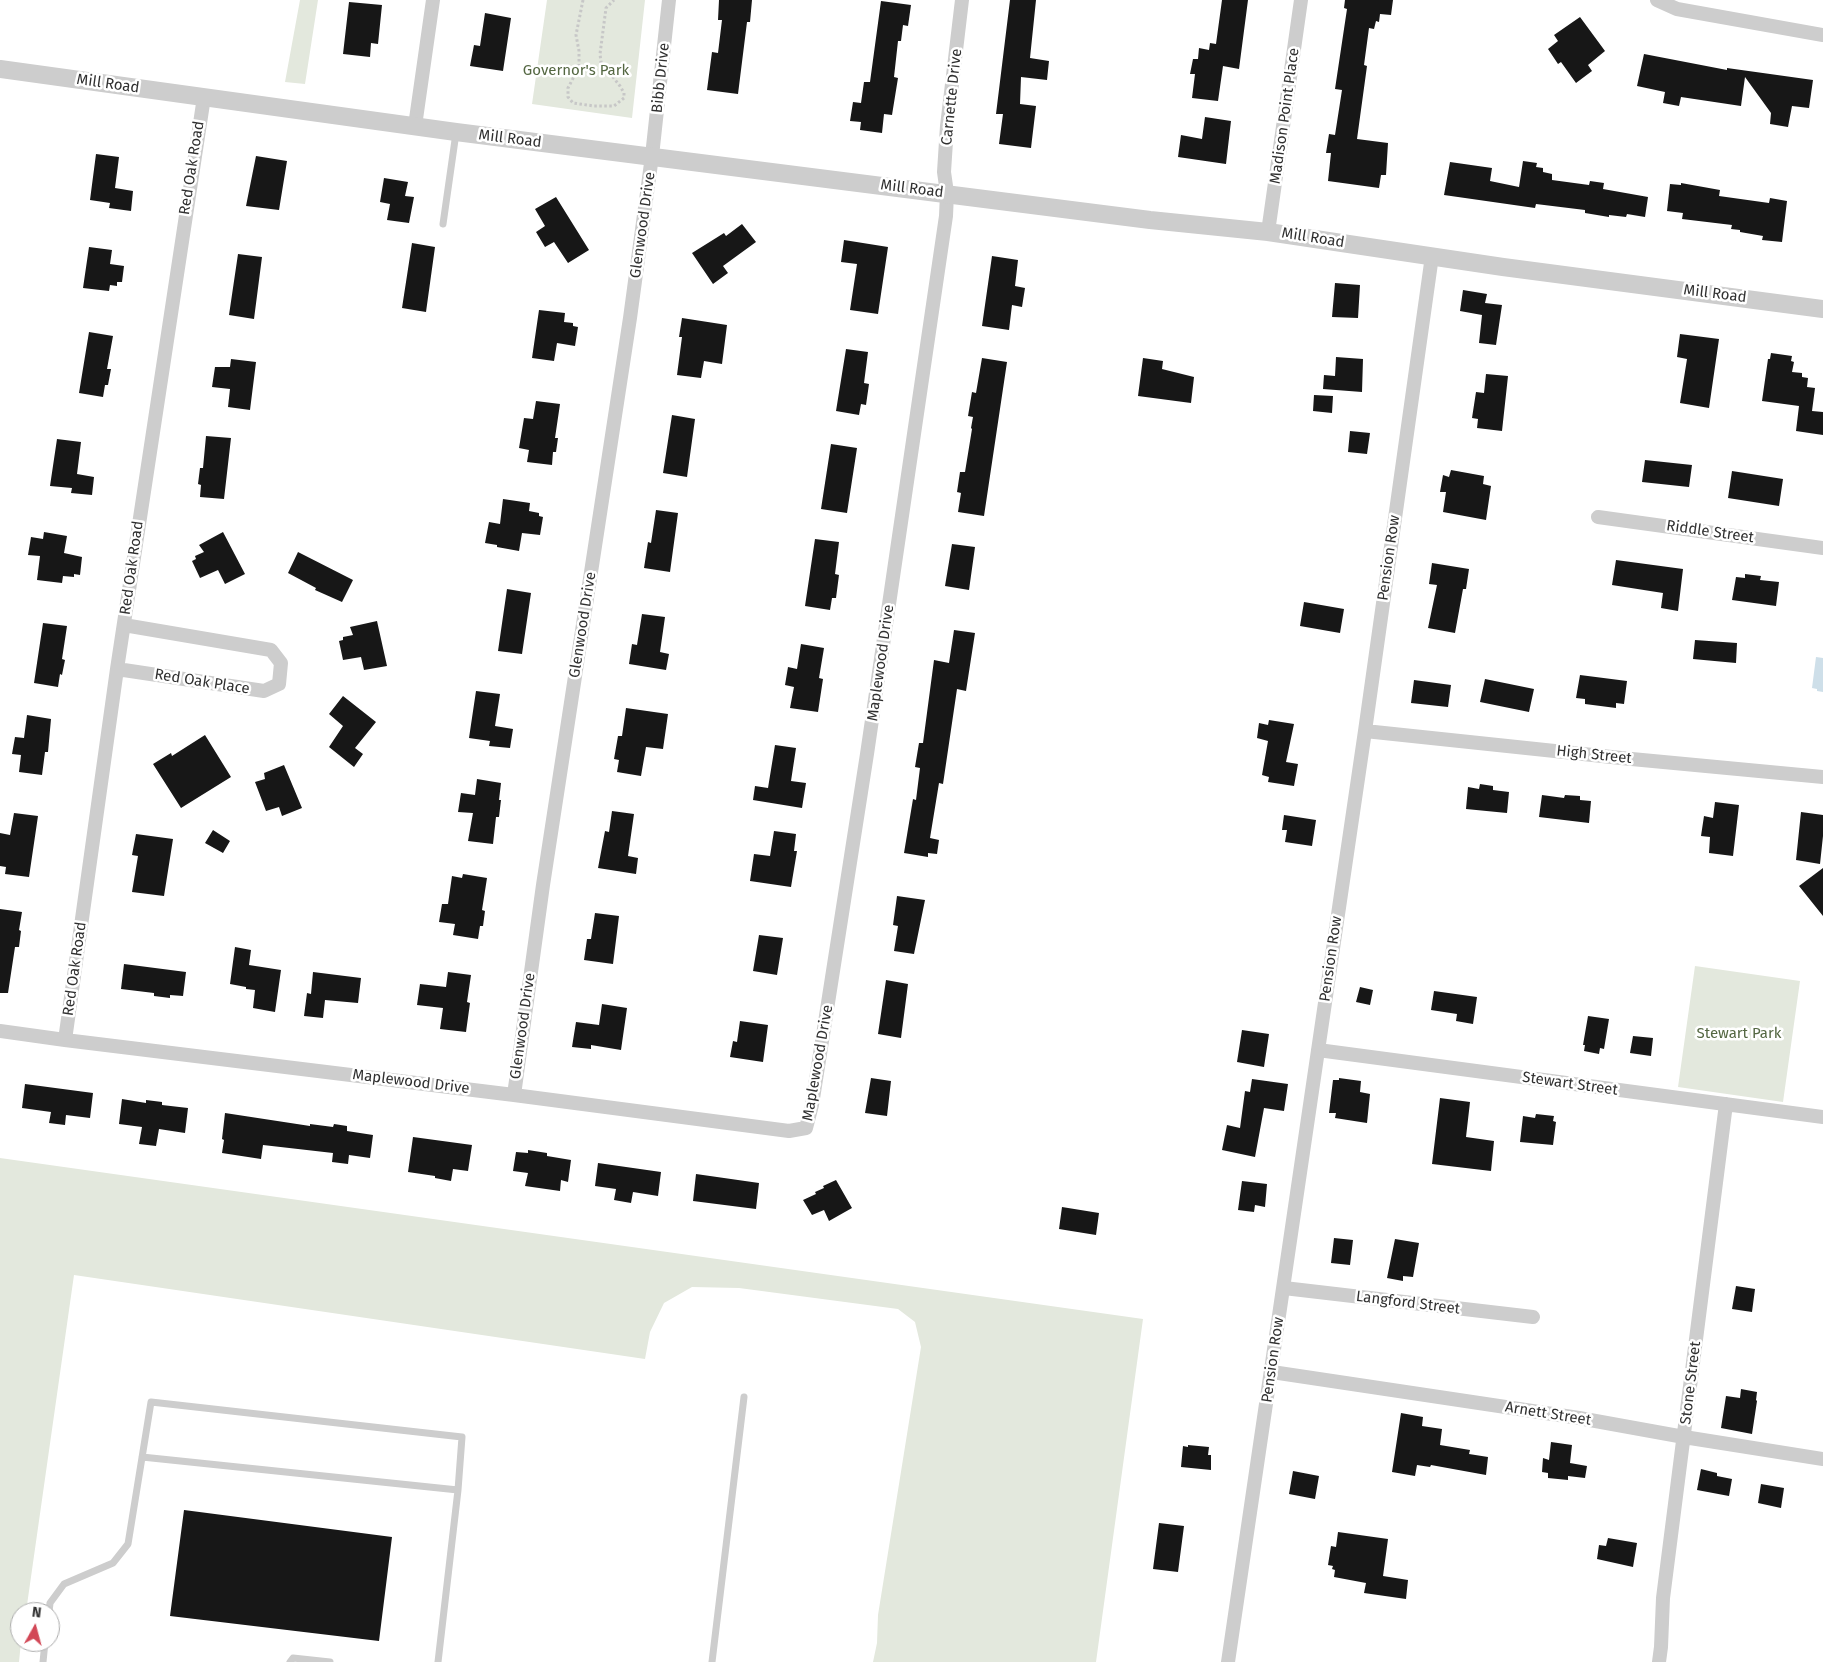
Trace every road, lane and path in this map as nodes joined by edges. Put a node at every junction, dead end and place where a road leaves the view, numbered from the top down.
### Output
1 (433, 0) edge
2 (583, 0) edge
3 (614, 0) edge
4 (669, 0) edge
5 (962, 0) edge
6 (1301, 0) edge
7 (1657, 0) edge
8 (1823, 35) edge
9 (0, 69) edge
10 (204, 97) junction
11 (415, 126) junction
12 (456, 132) junction
13 (652, 156) junction
14 (947, 193) junction
15 (443, 224) dead end
16 (1268, 232) junction
17 (1432, 256) junction
18 (1823, 309) edge
19 (1598, 517) dead end
20 (1823, 548) edge
21 (124, 625) junction
22 (117, 669) junction
23 (1365, 731) junction
24 (1823, 777) edge
25 (0, 1031) edge
26 (65, 1040) junction
27 (1318, 1050) junction
28 (514, 1095) junction
29 (1726, 1104) junction
30 (1823, 1117) edge
31 (1284, 1288) junction
32 (1533, 1317) dead end
33 (1272, 1372) junction
34 (744, 1396) dead end
35 (1684, 1437) junction
36 (142, 1457) junction
37 (1823, 1458) edge
38 (458, 1490) junction
39 (51, 1602) edge
40 (290, 1662) edge
41 (330, 1662) edge
42 (438, 1662) edge
43 (712, 1662) edge
44 (1228, 1662) edge
45 (1659, 1662) edge

1 - 11 street
2 - 3 path
4 - 13 street, Bibb Drive
5 - 14 street, Carnette Drive
6 - 16 street, Madison Point Place
7 - 8 street
9 - 10 street, Mill Road
10 - 11 street, Mill Road
10 - 21 street, Red Oak Road
11 - 12 street, Mill Road
12 - 13 street, Mill Road
12 - 15 lane
13 - 14 street, Mill Road
13 - 28 street, Glenwood Drive
14 - 16 street, Mill Road
14 - 28 street, Maplewood Drive
16 - 17 street, Mill Road
17 - 18 street, Mill Road
17 - 23 street, Pension Row
19 - 20 street, Riddle Street
21 - 22 street, Red Oak Road
21 - 22 street, Red Oak Place
22 - 26 street, Red Oak Road
23 - 24 street, High Street
23 - 27 street, Pension Row
25 - 26 street, Maplewood Drive
26 - 28 street, Maplewood Drive
27 - 29 street, Stewart Street
27 - 31 street, Pension Row
29 - 30 street, Stewart Street
29 - 35 street, Stone Street
31 - 32 street, Langford Street
31 - 33 street, Pension Row
33 - 35 street, Arnett Street
33 - 44 street, Pension Row
34 - 43 lane
35 - 37 street, Arnett Street
35 - 45 street, Stone Street
36 - 38 lane
36 - 38 lane
36 - 39 lane
38 - 42 lane
40 - 41 lane

